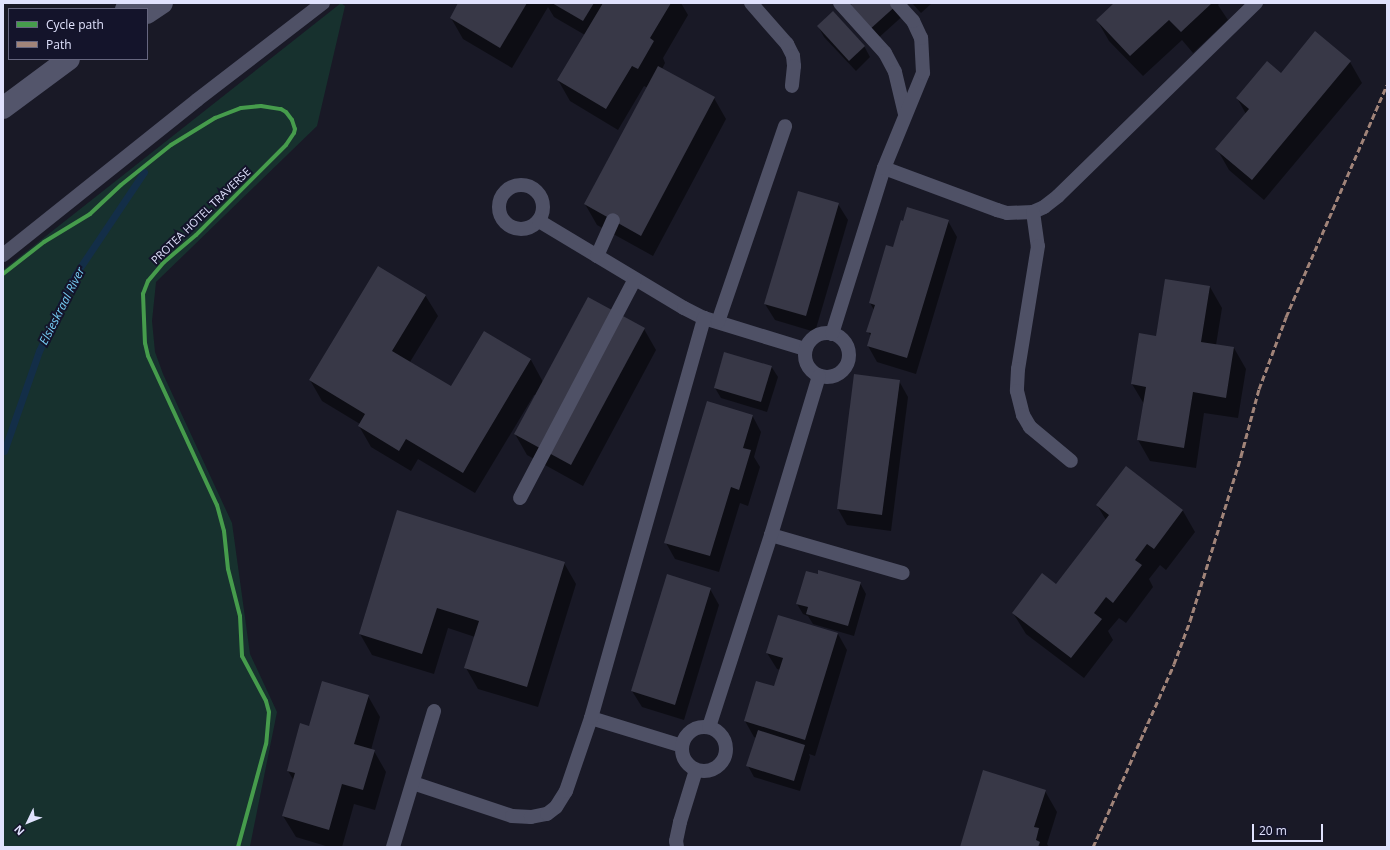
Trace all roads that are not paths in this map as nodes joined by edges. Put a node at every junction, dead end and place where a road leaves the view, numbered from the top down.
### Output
1 (162, 3) edge
2 (323, 3) edge
3 (751, 3) edge
4 (840, 3) edge
5 (897, 3) edge
6 (1256, 3) edge
7 (148, 12) edge
8 (68, 60) edge
9 (792, 86) dead end
10 (3, 108) edge
11 (905, 114) junction
12 (786, 126) dead end
13 (884, 168) junction
14 (1033, 212) junction
15 (613, 220) dead end
16 (539, 221) dead end
17 (3, 255) edge
18 (597, 256) junction
19 (635, 279) junction
20 (711, 320) junction
21 (832, 334) junction
22 (805, 349) junction
23 (819, 376) junction
24 (1071, 461) dead end
25 (520, 498) dead end
26 (771, 535) junction
27 (903, 572) dead end
28 (434, 711) dead end
29 (591, 718) junction
30 (709, 727) junction
31 (682, 746) junction
32 (696, 770) junction
33 (413, 783) junction
34 (393, 847) edge
35 (677, 847) edge

1 - 7 main road
2 - 17 lane
3 - 9 lane
4 - 11 lane
5 - 11 lane
6 - 14 lane
8 - 10 main road
11 - 13 lane
12 - 20 lane
13 - 14 lane
13 - 21 lane
14 - 24 lane
15 - 18 lane
16 - 18 lane
18 - 19 lane
19 - 20 lane
19 - 25 lane
20 - 22 lane
20 - 29 lane
21 - 22 lane
21 - 23 lane
22 - 23 lane
23 - 26 lane
26 - 27 lane
26 - 30 lane
28 - 33 lane
29 - 31 lane
29 - 33 lane
30 - 31 lane
30 - 32 lane
31 - 32 lane
32 - 35 lane
33 - 34 lane

